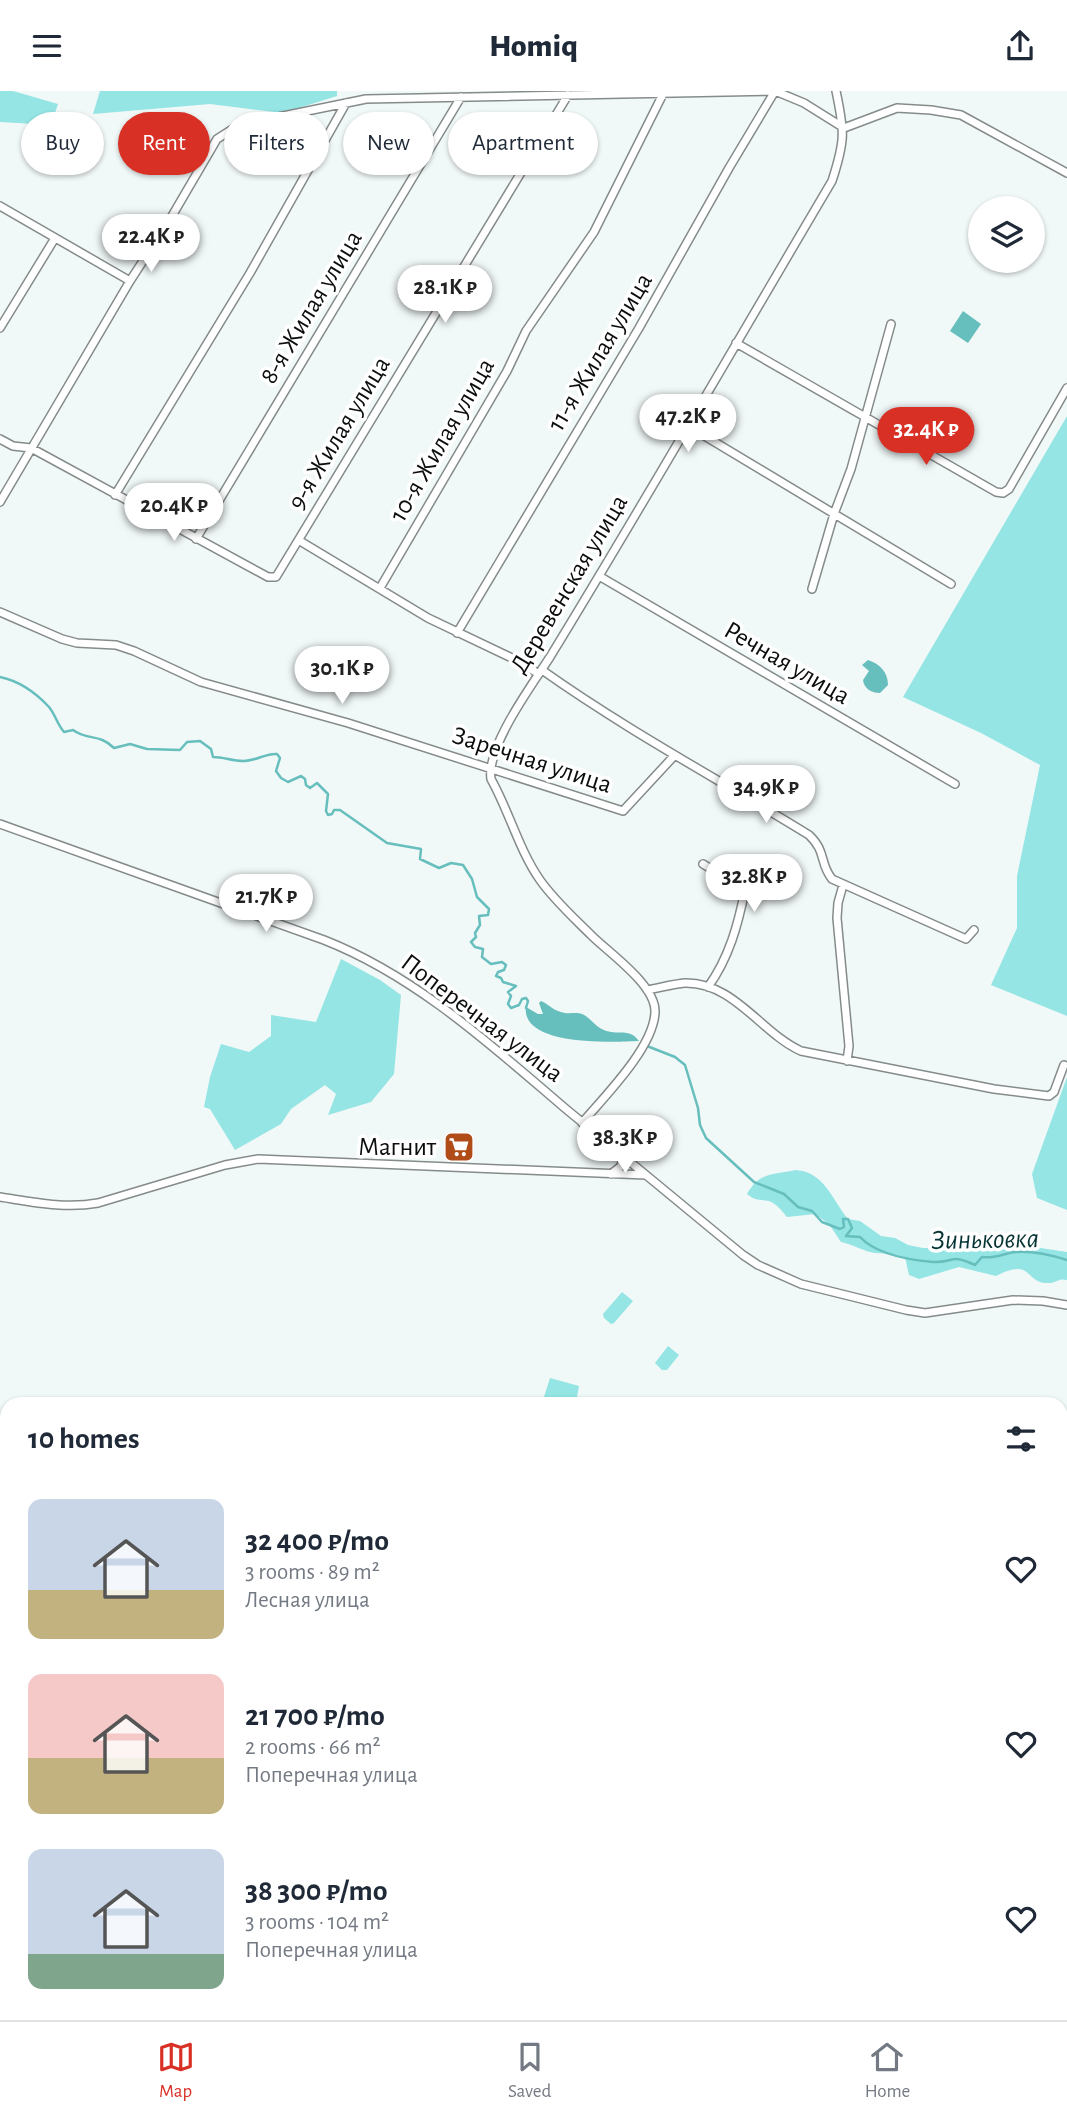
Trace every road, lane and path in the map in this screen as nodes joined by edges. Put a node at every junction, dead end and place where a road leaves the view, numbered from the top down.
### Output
1 (775, 91) edge
2 (836, 91) edge
3 (663, 94) junction
4 (568, 95) junction
5 (461, 97) junction
6 (346, 103) junction
7 (844, 128) junction
8 (1067, 173) edge
9 (0, 206) edge
10 (55, 238) junction
11 (130, 281) junction
12 (891, 324) dead end
13 (0, 328) edge
14 (736, 343) junction
15 (1067, 388) edge
16 (865, 415) junction
17 (688, 426) junction
18 (0, 439) edge
19 (31, 448) junction
20 (115, 495) junction
21 (0, 502) edge
22 (834, 514) junction
23 (196, 538) junction
24 (300, 541) junction
25 (599, 576) junction
26 (951, 585) dead end
27 (380, 588) junction
28 (812, 589) dead end
29 (0, 612) edge
30 (457, 633) junction
31 (540, 672) junction
32 (674, 756) junction
33 (489, 768) junction
34 (955, 785) dead end
35 (0, 824) edge
36 (702, 864) dead end
37 (843, 885) junction
38 (974, 930) dead end
39 (708, 987) junction
40 (647, 990) junction
41 (847, 1061) junction
42 (1064, 1065) dead end
43 (582, 1123) junction
44 (625, 1157) junction
45 (610, 1174) junction
46 (647, 1175) junction
47 (0, 1197) edge
48 (1067, 1305) edge

1 - 3 street
1 - 7 street
1 - 30 street, 11-я Жилая улица
2 - 7 street
3 - 4 street
3 - 27 street, 10-я Жилая улица
4 - 5 street
4 - 24 street, 9-я Жилая улица
5 - 6 street
5 - 23 street, 8-я Жилая улица
6 - 11 street
6 - 20 street
7 - 8 street
7 - 14 street, Деревенская улица
9 - 10 street
10 - 11 street
10 - 13 street
11 - 19 street
12 - 16 street
14 - 16 street
14 - 17 street, Деревенская улица
15 - 16 street
16 - 22 street
17 - 22 street
17 - 25 street, Деревенская улица
18 - 19 street, 9-я Жилая улица
19 - 20 street, 9-я Жилая улица
19 - 21 street
20 - 23 street, 9-я Жилая улица
22 - 26 street
22 - 28 street
23 - 24 street, 9-я Жилая улица
24 - 27 street
25 - 31 street, Деревенская улица
25 - 34 street, Речная улица
27 - 30 street
29 - 33 street, Заречная улица
30 - 31 street
31 - 32 street
31 - 33 street, Деревенская улица
32 - 33 street, Заречная улица
32 - 37 street
33 - 40 street
35 - 43 street, Поперечная улица
36 - 39 street
37 - 38 street
37 - 41 street
39 - 40 street
39 - 41 street
40 - 43 street
41 - 42 street
43 - 44 street, Поперечная улица
44 - 45 street
44 - 46 street, Поперечная улица
45 - 46 street
45 - 47 street
46 - 48 street, Поперечная улица

